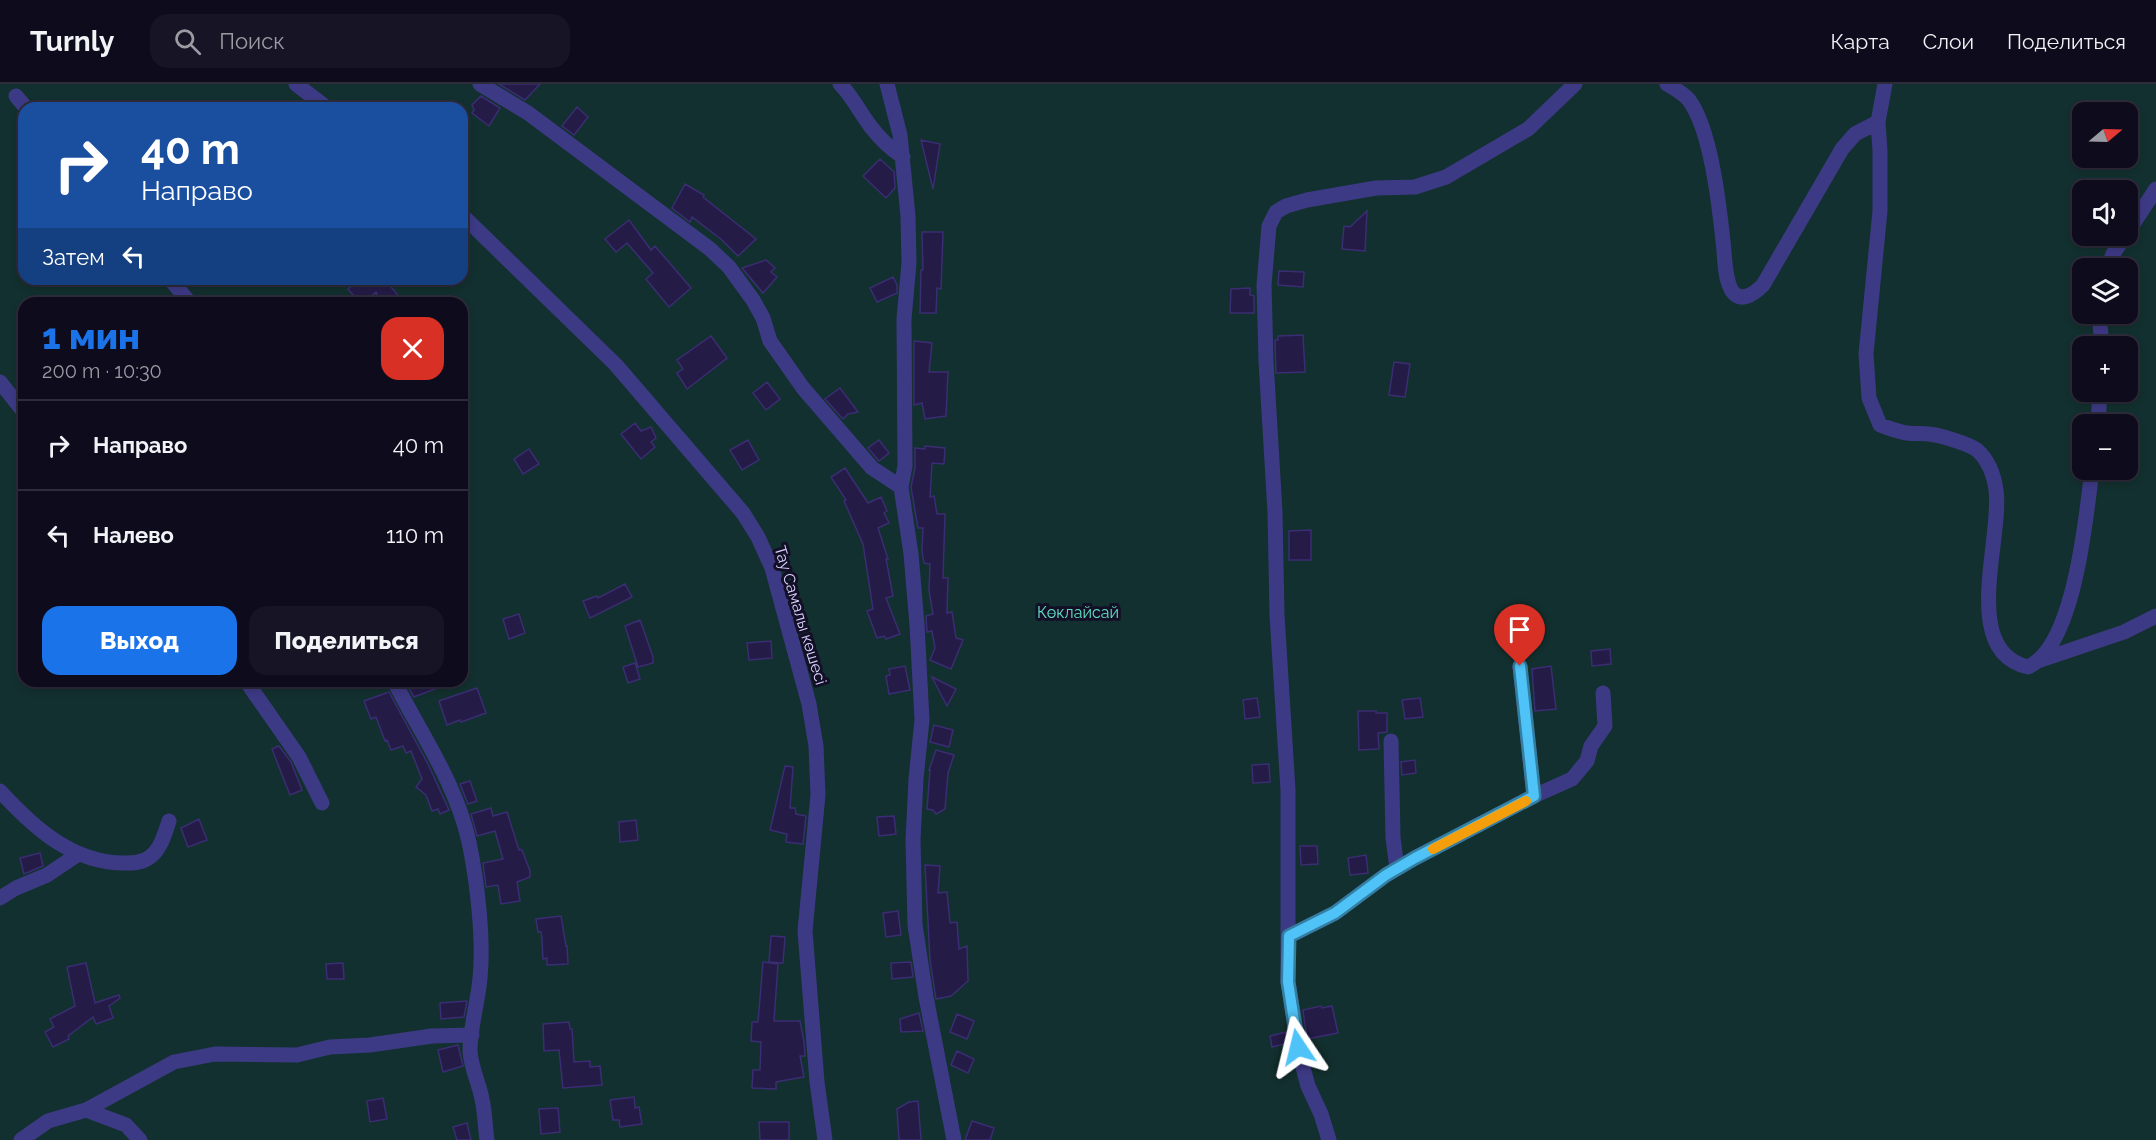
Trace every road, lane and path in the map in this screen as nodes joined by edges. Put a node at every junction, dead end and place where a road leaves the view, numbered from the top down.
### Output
1 (296, 84) edge
2 (480, 84) edge
3 (840, 84) edge
4 (887, 84) edge
5 (1575, 84) edge
6 (1666, 84) edge
7 (1885, 84) edge
8 (16, 96) dead end
9 (22, 102) edge
10 (319, 102) edge
11 (1878, 122) junction
12 (903, 158) junction
13 (2156, 189) edge
14 (2138, 216) edge
15 (468, 221) edge
16 (175, 285) edge
17 (185, 297) edge
18 (0, 382) edge
19 (18, 404) edge
20 (2091, 480) edge
21 (902, 487) junction
22 (2156, 616) edge
23 (2038, 661) junction
24 (1520, 666) dead end
25 (250, 687) edge
26 (397, 687) edge
27 (1603, 693) dead end
28 (1391, 741) dead end
29 (0, 791) edge
30 (1534, 796) junction
31 (322, 803) dead end
32 (170, 821) dead end
33 (77, 855) junction
34 (1397, 868) junction
35 (0, 898) edge
36 (1289, 936) junction
37 (472, 1035) junction
38 (86, 1110) junction
39 (21, 1140) edge
40 (140, 1140) edge
41 (487, 1140) edge
42 (825, 1140) edge
43 (954, 1140) edge
44 (1329, 1140) edge

1 - 10 street
2 - 21 street
3 - 12 street
4 - 12 street
5 - 36 street
6 - 11 street
7 - 11 street
8 - 9 street
11 - 23 street
12 - 21 street
13 - 14 street
15 - 42 street, Тау Самалы көшесі
16 - 17 street
18 - 19 street
20 - 23 street
21 - 43 street
22 - 23 street
24 - 30 street
25 - 31 street
26 - 37 street
27 - 30 street
28 - 34 street
29 - 33 street
30 - 34 street
32 - 33 street
33 - 35 street
34 - 36 street
36 - 44 street
37 - 38 street
37 - 41 street
38 - 39 street
38 - 40 street

